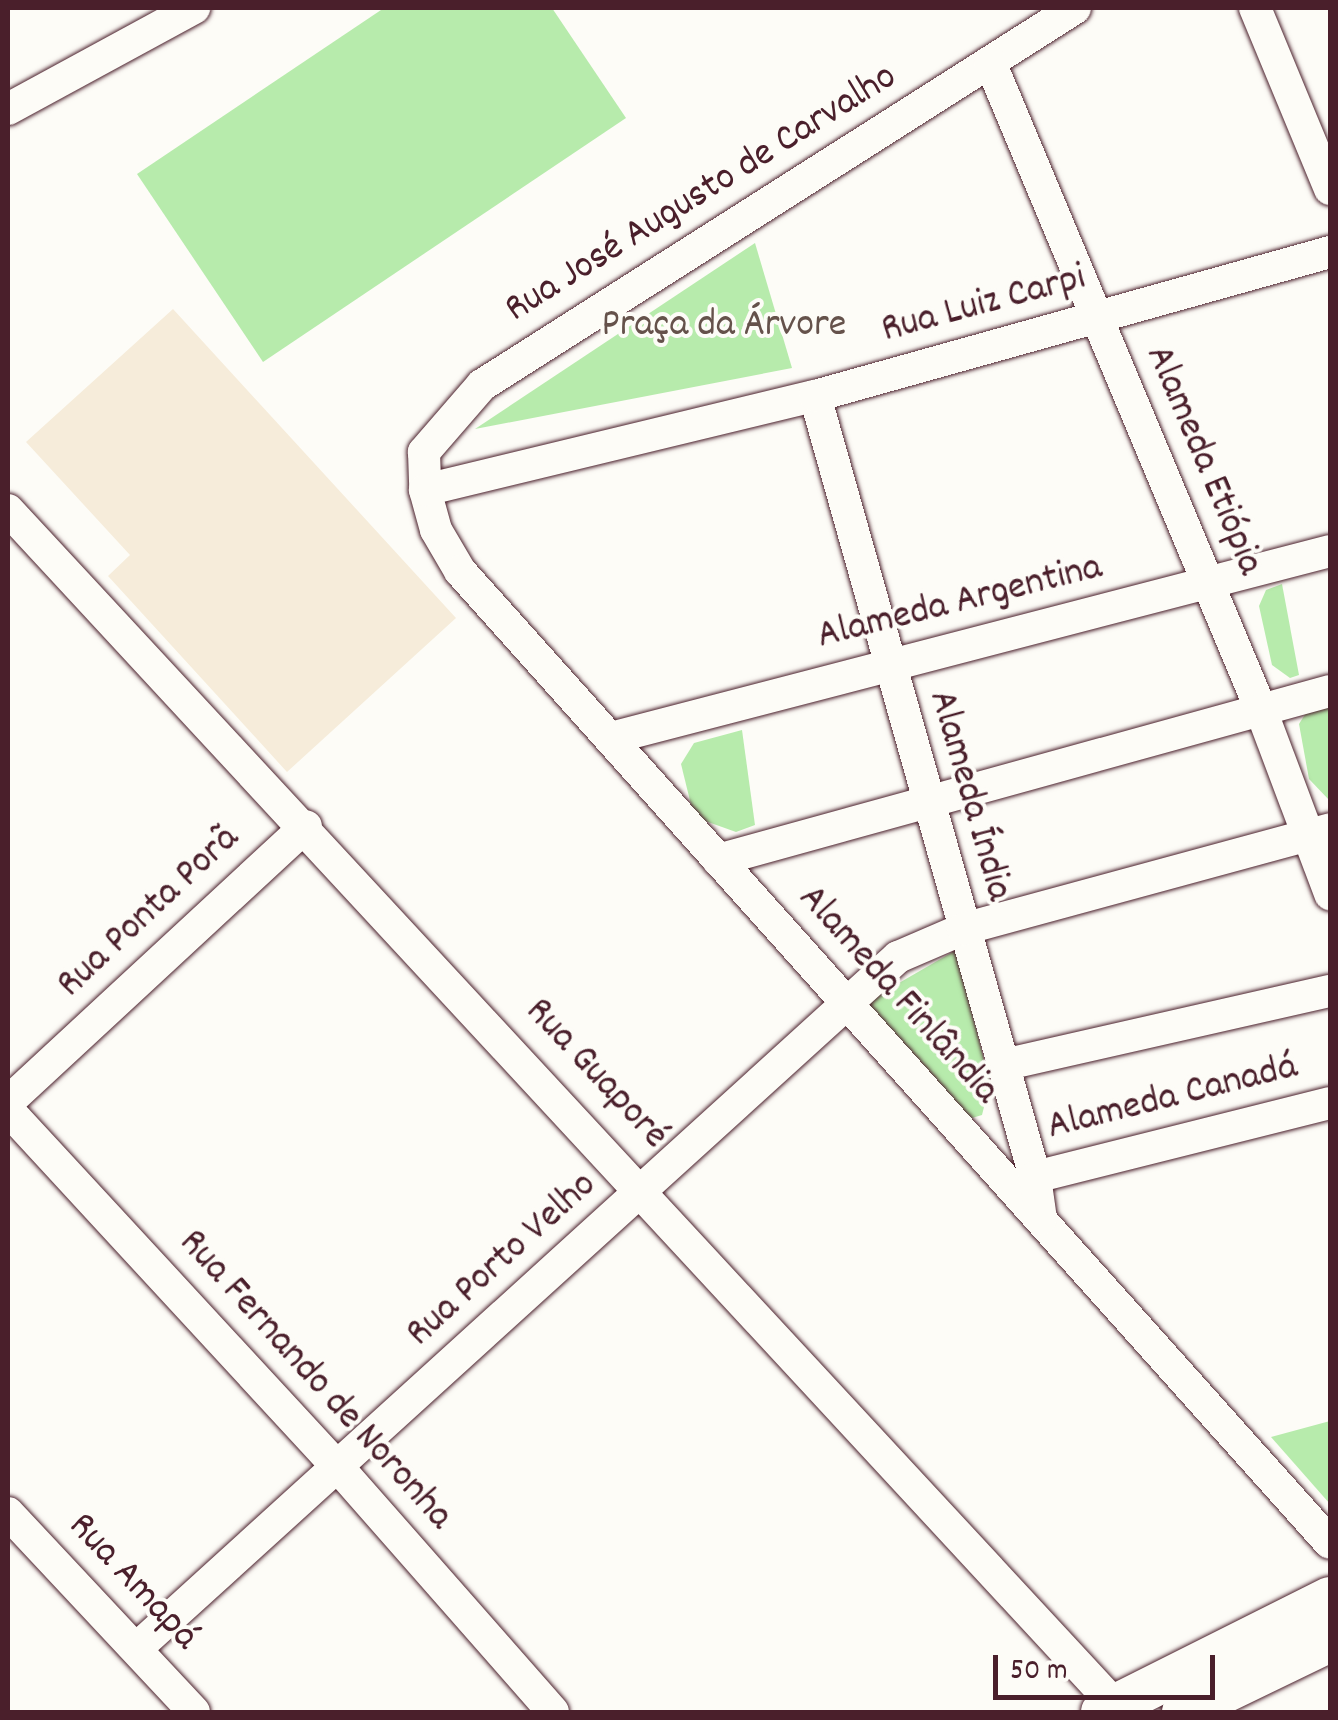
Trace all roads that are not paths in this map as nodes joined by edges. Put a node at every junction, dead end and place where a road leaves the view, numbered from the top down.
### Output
1 (194, 8) edge
2 (1075, 8) edge
3 (1255, 8) edge
4 (990, 62) junction
5 (8, 110) edge
6 (1330, 189) edge
7 (1330, 252) edge
8 (1095, 320) junction
9 (815, 396) junction
10 (425, 490) junction
11 (8, 510) edge
12 (1330, 551) edge
13 (1209, 585) junction
14 (887, 667) junction
15 (1330, 691) edge
16 (1261, 710) junction
17 (611, 738) junction
18 (926, 801) junction
19 (306, 826) junction
20 (1320, 832) edge
21 (718, 860) junction
22 (1330, 894) edge
23 (963, 929) junction
24 (1330, 990) edge
25 (844, 1002) junction
26 (1003, 1065) junction
27 (1330, 1103) edge
28 (8, 1106) edge
29 (1035, 1177) junction
30 (645, 1191) junction
31 (1041, 1219) junction
32 (337, 1466) junction
33 (8, 1513) edge
34 (1330, 1542) edge
35 (1330, 1598) edge
36 (1330, 1641) edge
37 (137, 1648) junction
38 (1108, 1708) edge
39 (194, 1712) edge
40 (553, 1712) edge
41 (1183, 1712) edge

1 - 5 street
2 - 4 street, Rua José Augusto de Carvalho
3 - 6 street
4 - 8 street, Alameda Etiópia
4 - 10 street, Rua José Augusto de Carvalho
7 - 8 street, Rua Luiz Carpi
8 - 9 street, Rua Luiz Carpi
8 - 13 street, Alameda Etiópia
9 - 10 street, Rua Luiz Carpi
9 - 14 street, Alameda Índia
10 - 17 street, Alameda Finlândia
11 - 19 street, Rua Guaporé
12 - 13 street, Alameda Argentina
13 - 14 street, Alameda Argentina
13 - 16 street, Alameda Etiópia
14 - 17 street, Alameda Argentina
14 - 18 street, Alameda Índia
15 - 16 street
16 - 18 street
16 - 20 street, Alameda Etiópia
17 - 21 street, Alameda Finlândia
18 - 21 street
18 - 23 street, Alameda Índia
19 - 28 street, Rua Ponta Porã
19 - 30 street, Rua Guaporé
20 - 22 street, Alameda Etiópia
20 - 23 street, Rua Porto Velho
21 - 25 street, Alameda Finlândia
23 - 25 street, Rua Porto Velho
23 - 26 street, Alameda Índia
24 - 26 street
25 - 30 street, Rua Porto Velho
25 - 31 street, Alameda Finlândia
26 - 29 street, Alameda Índia
27 - 29 street, Alameda Canadá
28 - 32 street, Rua Fernando de Noronha
29 - 31 street, Alameda Índia
30 - 32 street, Rua Porto Velho
30 - 38 street, Rua Guaporé
31 - 34 street, Alameda Finlândia
32 - 37 street, Rua Porto Velho
32 - 40 street, Rua Fernando de Noronha
33 - 37 street, Rua Amapá
35 - 38 main road
36 - 41 main road
37 - 39 street, Rua Amapá

